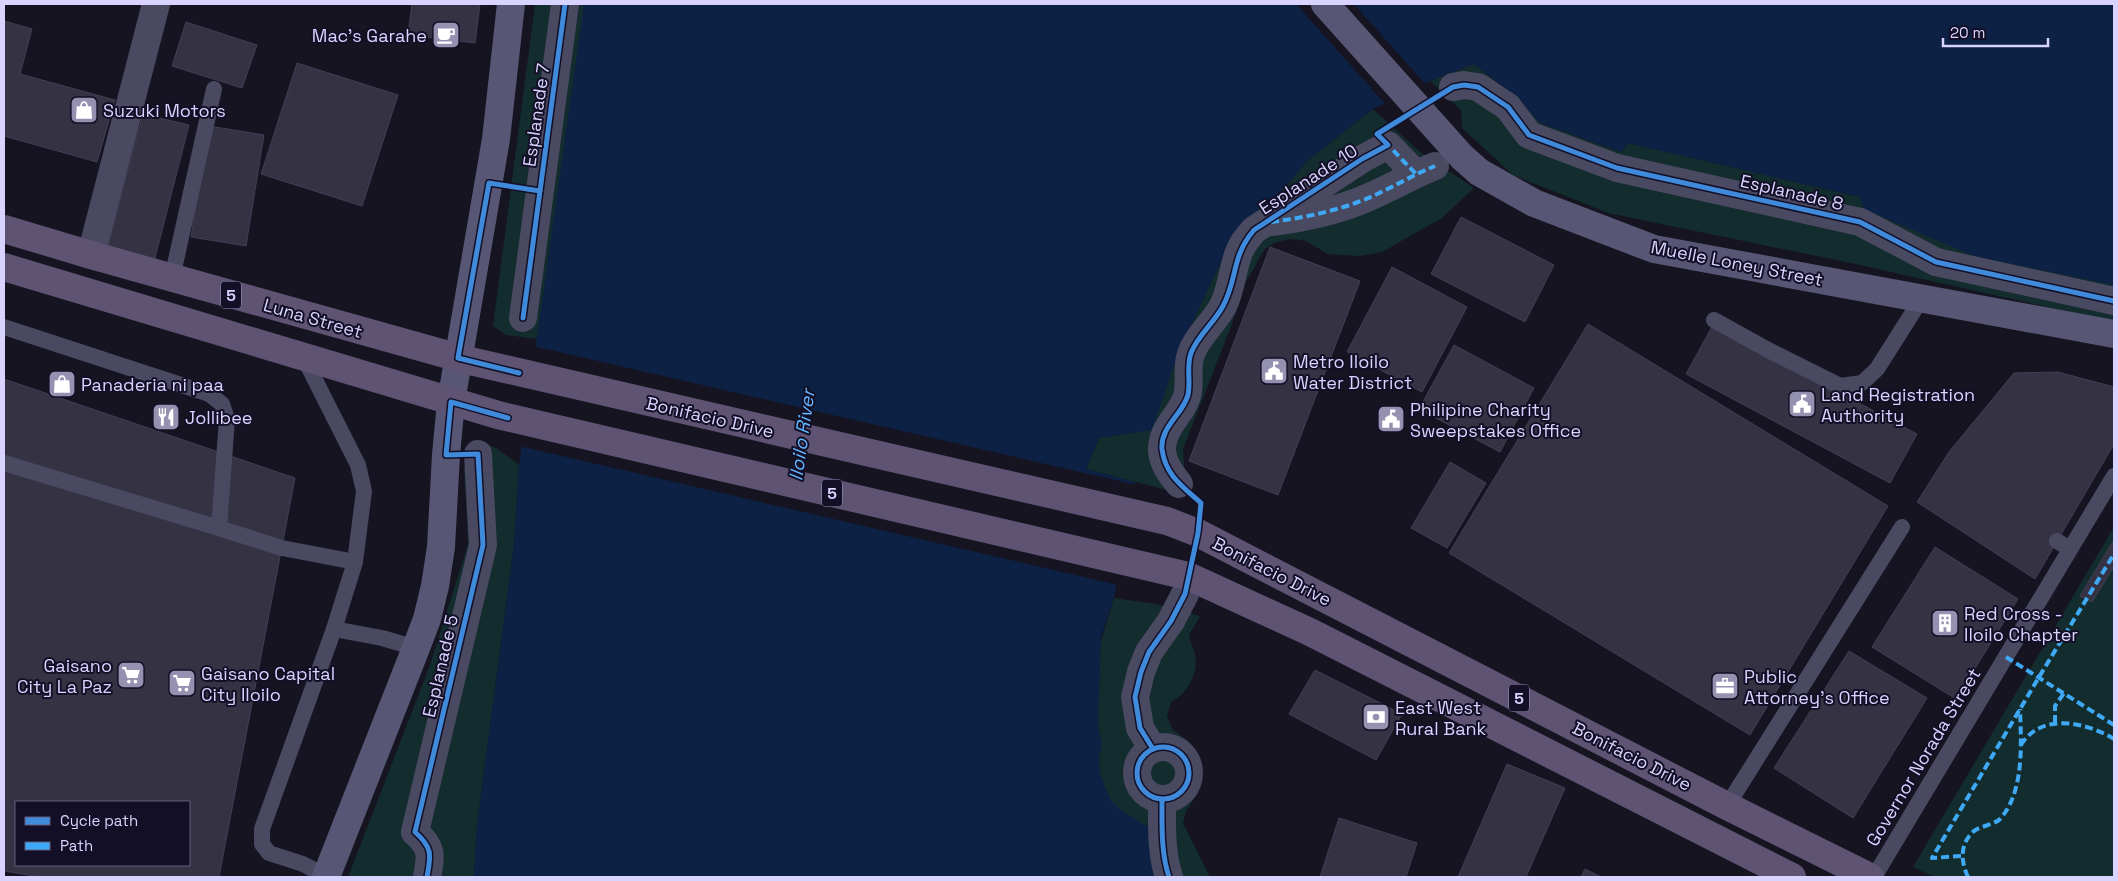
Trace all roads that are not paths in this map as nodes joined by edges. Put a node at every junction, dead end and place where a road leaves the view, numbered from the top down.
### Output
1 (156, 4) edge
2 (511, 4) edge
3 (565, 4) edge
4 (1325, 4) edge
5 (1465, 87) dead end
6 (214, 89) dead end
7 (1266, 223) junction
8 (4, 229) edge
9 (91, 255) junction
10 (4, 267) edge
11 (172, 278) junction
12 (1922, 298) junction
13 (2114, 301) edge
14 (523, 318) dead end
15 (1714, 320) dead end
16 (4, 327) edge
17 (2114, 334) edge
18 (304, 358) junction
19 (458, 358) junction
20 (508, 371) joint
21 (451, 402) junction
22 (478, 454) dead end
23 (4, 464) edge
24 (2114, 476) edge
25 (1179, 484) dead end
26 (1902, 527) dead end
27 (219, 528) junction
28 (355, 562) junction
29 (1185, 594) dead end
30 (334, 629) junction
31 (416, 648) junction
32 (1153, 749) junction
33 (1162, 800) junction
34 (1727, 806) junction
35 (326, 877) edge
36 (427, 877) edge
37 (1169, 877) edge
38 (1792, 877) edge
39 (1870, 877) edge
40 (1874, 877) edge

1 - 9 street
2 - 19 street
3 - 14 street, Esplanade 7
4 - 12 street, Muelle Loney Street
5 - 13 street, Esplanade 8
6 - 11 lane
7 - 7 street, Esplanade 10
7 - 25 street, Esplanade 10
8 - 9 main road, Luna Street / 5
9 - 11 main road, Luna Street / 5
10 - 18 main road, 5
11 - 19 main road, Luna Street / 5
12 - 15 lane
12 - 17 street, Muelle Loney Street
16 - 27 lane
18 - 21 main road, 5
18 - 28 lane
19 - 20 main road, Luna Street / 5
19 - 21 street
20 - 34 main road, Bonifacio Drive / 5
21 - 31 street
21 - 38 main road, Bonifacio Drive / 5
22 - 36 street, Esplanade 5
23 - 27 lane
24 - 40 lane, Governor Norada Street
26 - 34 lane
27 - 28 lane
28 - 30 lane
29 - 32 street
30 - 31 lane
30 - 35 lane
31 - 35 street
32 - 33 street
32 - 33 street
33 - 37 street
34 - 39 main road, Bonifacio Drive / 5

